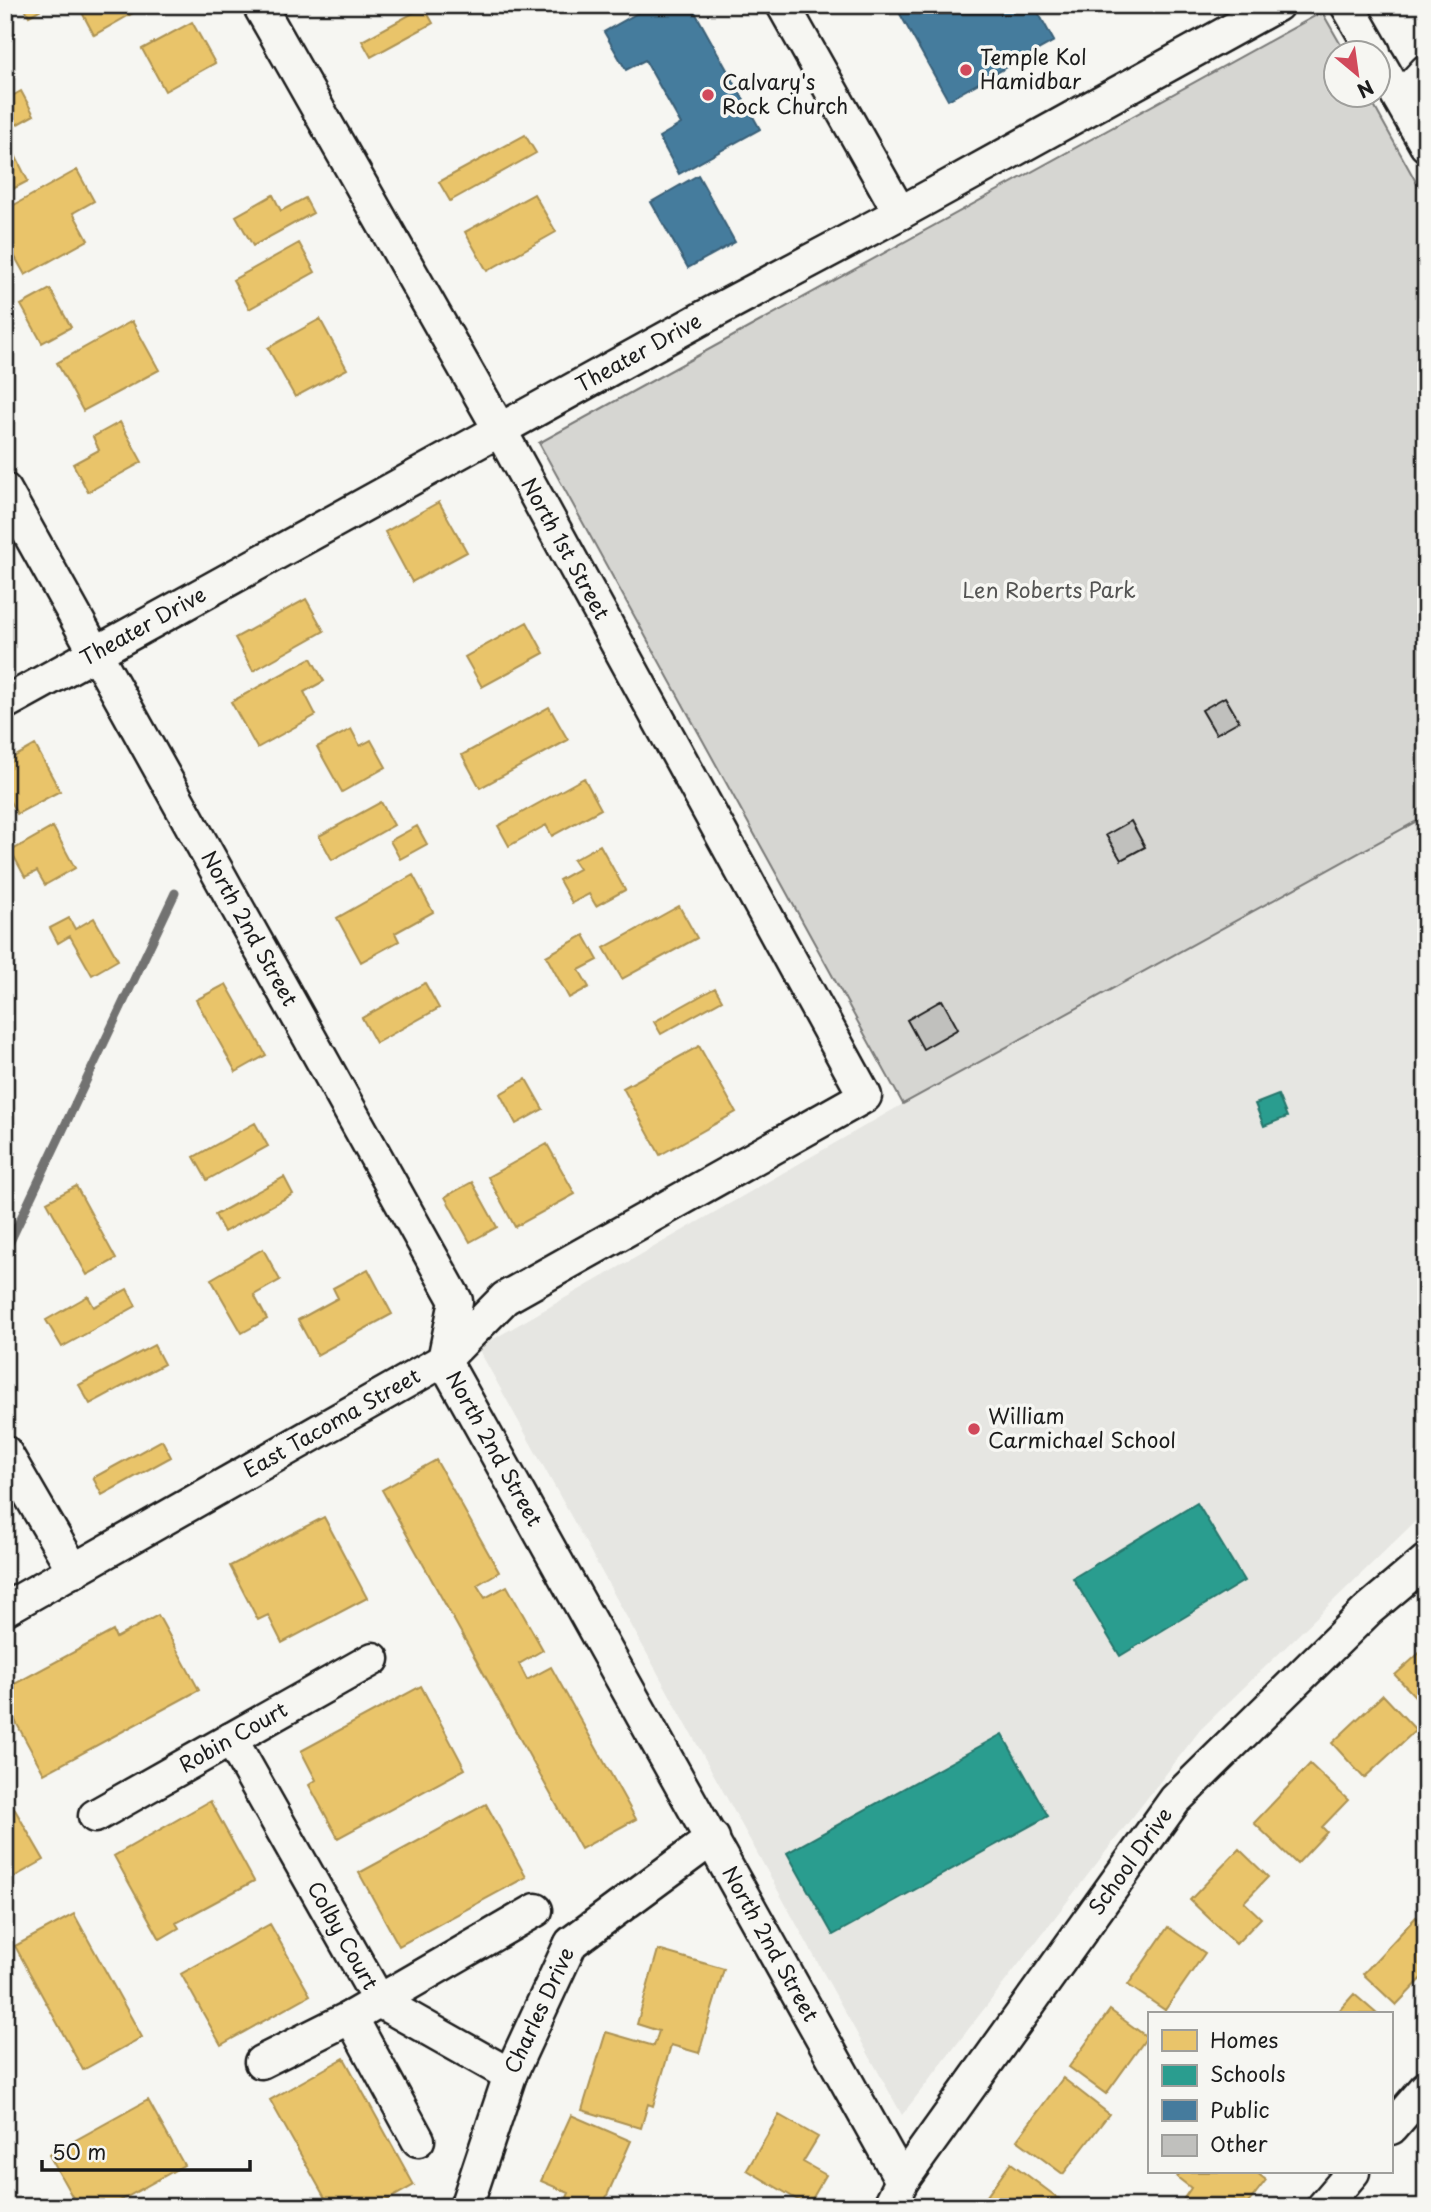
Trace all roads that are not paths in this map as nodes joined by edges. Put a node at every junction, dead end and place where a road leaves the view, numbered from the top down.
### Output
1 (260, 5) edge
2 (783, 5) edge
3 (1277, 5) edge
4 (1347, 5) edge
5 (1366, 38) edge
6 (1426, 71) edge
7 (1392, 85) edge
8 (1400, 99) junction
9 (1426, 145) edge
10 (900, 213) junction
11 (500, 430) junction
12 (5, 490) edge
13 (97, 654) junction
14 (5, 703) edge
15 (865, 1096) joint
16 (444, 1360) junction
17 (5, 1452) edge
18 (1426, 1561) edge
19 (74, 1571) junction
20 (5, 1609) edge
21 (373, 1659) dead end
22 (231, 1739) junction
23 (95, 1816) dead end
24 (713, 1838) junction
25 (536, 1910) dead end
26 (379, 2001) junction
27 (351, 2017) junction
28 (261, 2062) dead end
29 (510, 2075) junction
30 (1426, 2088) edge
31 (1392, 2127) edge
32 (418, 2140) dead end
33 (1351, 2174) edge
34 (895, 2194) edge
35 (466, 2207) edge
36 (1323, 2207) edge

1 - 11 street, North 1st Street
2 - 10 street
3 - 10 street, Theater Drive
4 - 5 street
6 - 8 street
7 - 8 street
8 - 9 street
10 - 11 street, Theater Drive
11 - 13 street, Theater Drive
11 - 15 street, North 1st Street
12 - 13 street, North 2nd Street
13 - 14 street, Theater Drive
13 - 16 street, North 2nd Street
15 - 16 street, East Tacoma Street
16 - 19 street, East Tacoma Street
16 - 24 street, North 2nd Street
17 - 19 street
18 - 34 street, School Drive
19 - 20 street, East Tacoma Street
21 - 22 street, Robin Court
22 - 23 street, Robin Court
22 - 26 street, Colby Court
24 - 29 street, Charles Drive
24 - 34 street, North 2nd Street
25 - 26 street
26 - 27 street
26 - 29 street, Colby Court
27 - 28 street
27 - 32 street
29 - 35 street, Charles Drive
30 - 31 street
33 - 36 street

